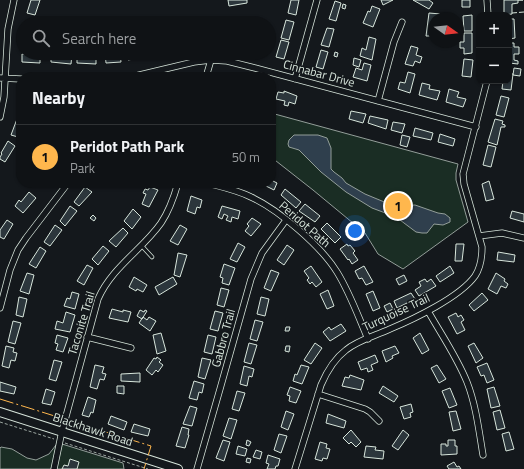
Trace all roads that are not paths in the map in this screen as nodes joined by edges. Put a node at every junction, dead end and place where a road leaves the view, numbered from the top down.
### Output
1 (14, 0) edge
2 (316, 0) edge
3 (487, 0) edge
4 (488, 12) edge
5 (402, 22) dead end
6 (211, 60) junction
7 (220, 60) edge
8 (220, 60) edge
9 (152, 72) edge
10 (207, 72) edge
11 (271, 72) edge
12 (276, 73) edge
13 (3, 78) edge
14 (16, 78) edge
15 (295, 78) junction
16 (486, 84) edge
17 (378, 101) junction
18 (0, 117) edge
19 (476, 127) junction
20 (64, 188) edge
21 (176, 188) edge
22 (225, 188) edge
23 (286, 220) junction
24 (479, 236) junction
25 (524, 238) edge
26 (140, 245) junction
27 (152, 257) dead end
28 (0, 308) edge
29 (428, 311) junction
30 (87, 337) junction
31 (368, 338) junction
32 (130, 348) dead end
33 (318, 394) junction
34 (0, 412) edge
35 (378, 421) dead end
36 (62, 431) junction
37 (483, 455) dead end
38 (150, 467) edge
39 (54, 469) edge
40 (178, 469) edge
41 (197, 469) edge
42 (294, 469) edge

1 - 13 street
2 - 15 street
3 - 4 street
5 - 17 street
6 - 8 street, Cinnabar Drive
6 - 9 street, Cinnabar Drive
6 - 10 street
7 - 11 street, Cinnabar Drive
12 - 15 street, Cinnabar Drive
13 - 14 street
13 - 18 street
15 - 17 street, Cinnabar Drive
16 - 19 street, Turquoise Trail
17 - 19 street, Cinnabar Drive
19 - 24 street, Turquoise Trail
20 - 28 street
21 - 26 street, Taconite Trail
22 - 23 street, Peridot Path
23 - 31 street, Peridot Path
23 - 41 street, Gabbro Trail
24 - 25 street
24 - 29 street, Turquoise Trail
26 - 27 lane
26 - 30 street, Taconite Trail
29 - 31 street, Turquoise Trail
29 - 37 street
30 - 32 street
30 - 36 street, Taconite Trail
31 - 33 street, Turquoise Trail
33 - 35 street
33 - 42 street, Turquoise Trail
34 - 36 street, Blackhawk Road
36 - 38 street, Blackhawk Road
36 - 39 street, Taconite Trail
38 - 40 street, Blackhawk Road

